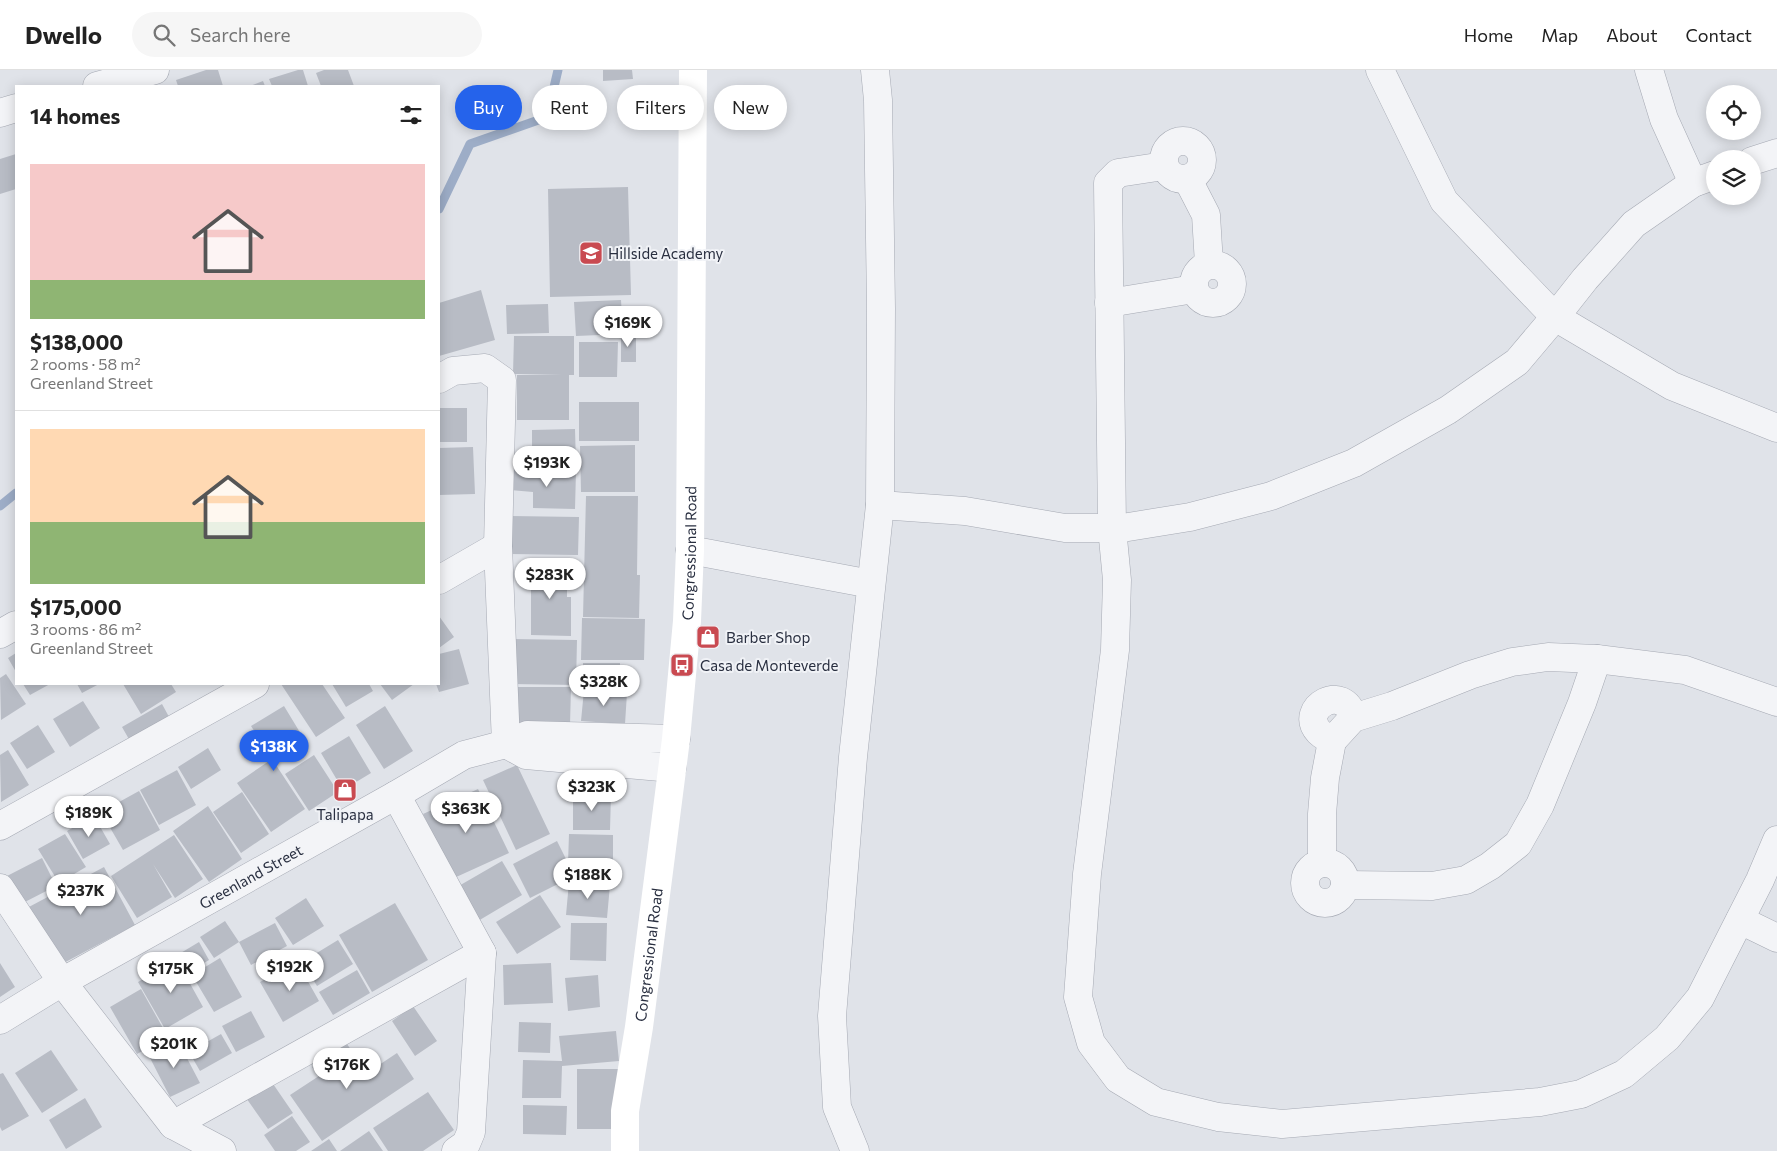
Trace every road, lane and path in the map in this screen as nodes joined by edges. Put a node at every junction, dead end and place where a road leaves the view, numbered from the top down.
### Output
1 (155, 70) edge
2 (693, 70) edge
3 (876, 70) edge
4 (1380, 70) edge
5 (1649, 70) edge
6 (108, 79) edge
7 (15, 108) edge
8 (0, 113) edge
9 (1777, 153) edge
10 (1761, 158) edge
11 (1164, 166) junction
12 (1704, 179) edge
13 (1188, 180) junction
14 (1109, 303) junction
15 (1555, 317) junction
16 (440, 378) edge
17 (1777, 428) edge
18 (880, 505) junction
19 (1112, 528) junction
20 (498, 546) junction
21 (690, 550) junction
22 (440, 579) edge
23 (871, 584) junction
24 (15, 625) edge
25 (0, 634) edge
26 (1597, 659) junction
27 (253, 685) edge
28 (1777, 702) edge
29 (676, 739) junction
30 (506, 744) junction
31 (672, 768) junction
32 (396, 795) junction
33 (0, 826) edge
34 (1777, 840) edge
35 (0, 888) edge
36 (1740, 920) junction
37 (1777, 938) edge
38 (482, 953) junction
39 (62, 982) junction
40 (0, 1020) edge
41 (174, 1125) junction
42 (222, 1151) edge
43 (456, 1151) edge
44 (625, 1151) edge
45 (855, 1151) edge

1 - 6 street
2 - 21 main road, Congressional Road
3 - 18 street
4 - 15 street
5 - 12 street
7 - 8 street
9 - 10 street
11 - 13 street
11 - 13 street
11 - 14 street
12 - 15 street
13 - 14 street
14 - 19 street
15 - 17 street
15 - 19 street
16 - 20 street
18 - 19 street
18 - 23 street
19 - 36 street
20 - 22 street
20 - 30 street
21 - 23 street
21 - 29 main road, Congressional Road
23 - 45 street
24 - 25 street
26 - 26 street
26 - 28 street
27 - 33 street
29 - 30 street, Greenland Street
29 - 31 main road, Congressional Road
30 - 31 street
30 - 32 street, Greenland Street
31 - 44 main road, Congressional Road
32 - 38 street
32 - 39 street, Greenland Street
34 - 36 street
35 - 39 street
36 - 37 street
38 - 41 street
38 - 43 street
39 - 40 street, Greenland Street
39 - 41 street
41 - 42 street

